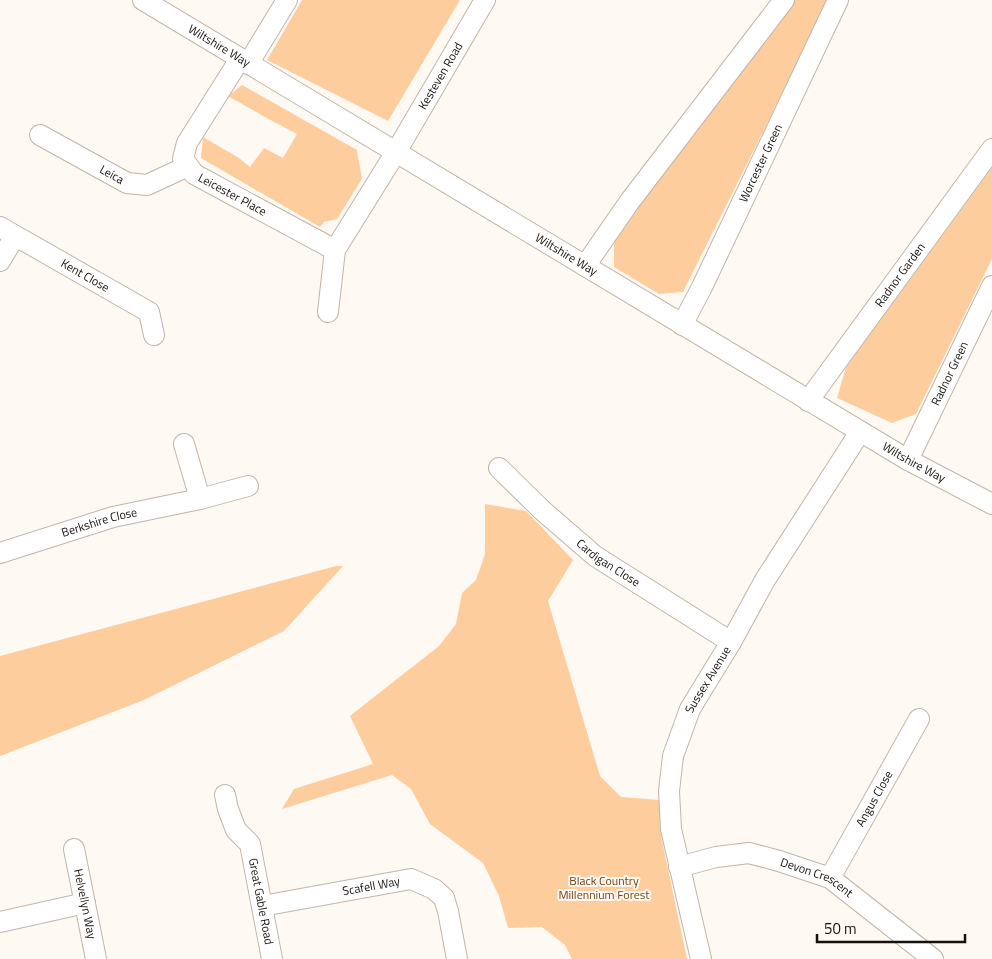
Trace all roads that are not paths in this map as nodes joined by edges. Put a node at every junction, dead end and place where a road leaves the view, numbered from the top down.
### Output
1 (143, 0) edge
2 (287, 0) edge
3 (485, 0) edge
4 (784, 0) edge
5 (838, 0) edge
6 (244, 62) junction
7 (40, 135) dead end
8 (992, 149) edge
9 (396, 152) junction
10 (188, 166) junction
11 (7, 232) edge
12 (335, 250) junction
13 (0, 261) edge
14 (585, 266) junction
15 (992, 286) edge
16 (328, 312) dead end
17 (682, 325) junction
18 (154, 335) dead end
19 (808, 401) junction
20 (860, 432) junction
21 (184, 444) dead end
22 (908, 460) junction
23 (498, 468) dead end
24 (248, 486) dead end
25 (200, 499) junction
26 (992, 504) edge
27 (0, 553) edge
28 (731, 642) junction
29 (919, 719) dead end
30 (225, 795) dead end
31 (74, 849) dead end
32 (679, 867) junction
33 (830, 878) junction
34 (84, 904) junction
35 (262, 906) junction
36 (0, 922) edge
37 (96, 959) edge
38 (272, 959) edge
39 (457, 959) edge
40 (701, 959) edge
41 (933, 959) edge

1 - 6 street, Wiltshire Way
2 - 6 street, Leicester Place
3 - 9 street, Kesteven Road
4 - 14 street
5 - 17 street, Worcester Green
6 - 9 street, Wiltshire Way
6 - 10 street, Leicester Place
7 - 10 street, Leica
8 - 19 street, Radnor Garden
9 - 12 street
9 - 14 street, Wiltshire Way
10 - 12 street, Leicester Place
11 - 13 street
11 - 18 street, Kent Close
12 - 16 street
14 - 17 street, Wiltshire Way
15 - 22 street, Radnor Green
17 - 19 street, Wiltshire Way
19 - 20 street, Wiltshire Way
20 - 22 street, Wiltshire Way
20 - 28 street, Sussex Avenue
21 - 25 street
22 - 26 street, Wiltshire Way
23 - 28 street, Cardigan Close
24 - 25 street, Berkshire Close
25 - 27 street, Berkshire Close
28 - 32 street, Sussex Avenue
29 - 33 street, Angus Close
30 - 35 street, Great Gable Road
31 - 34 street, Helvellyn Way
32 - 33 street, Devon Crescent
32 - 40 street, Sussex Avenue
33 - 41 street, Devon Crescent
34 - 36 street
34 - 37 street, Helvellyn Way
35 - 38 street, Great Gable Road
35 - 39 street, Scafell Way

